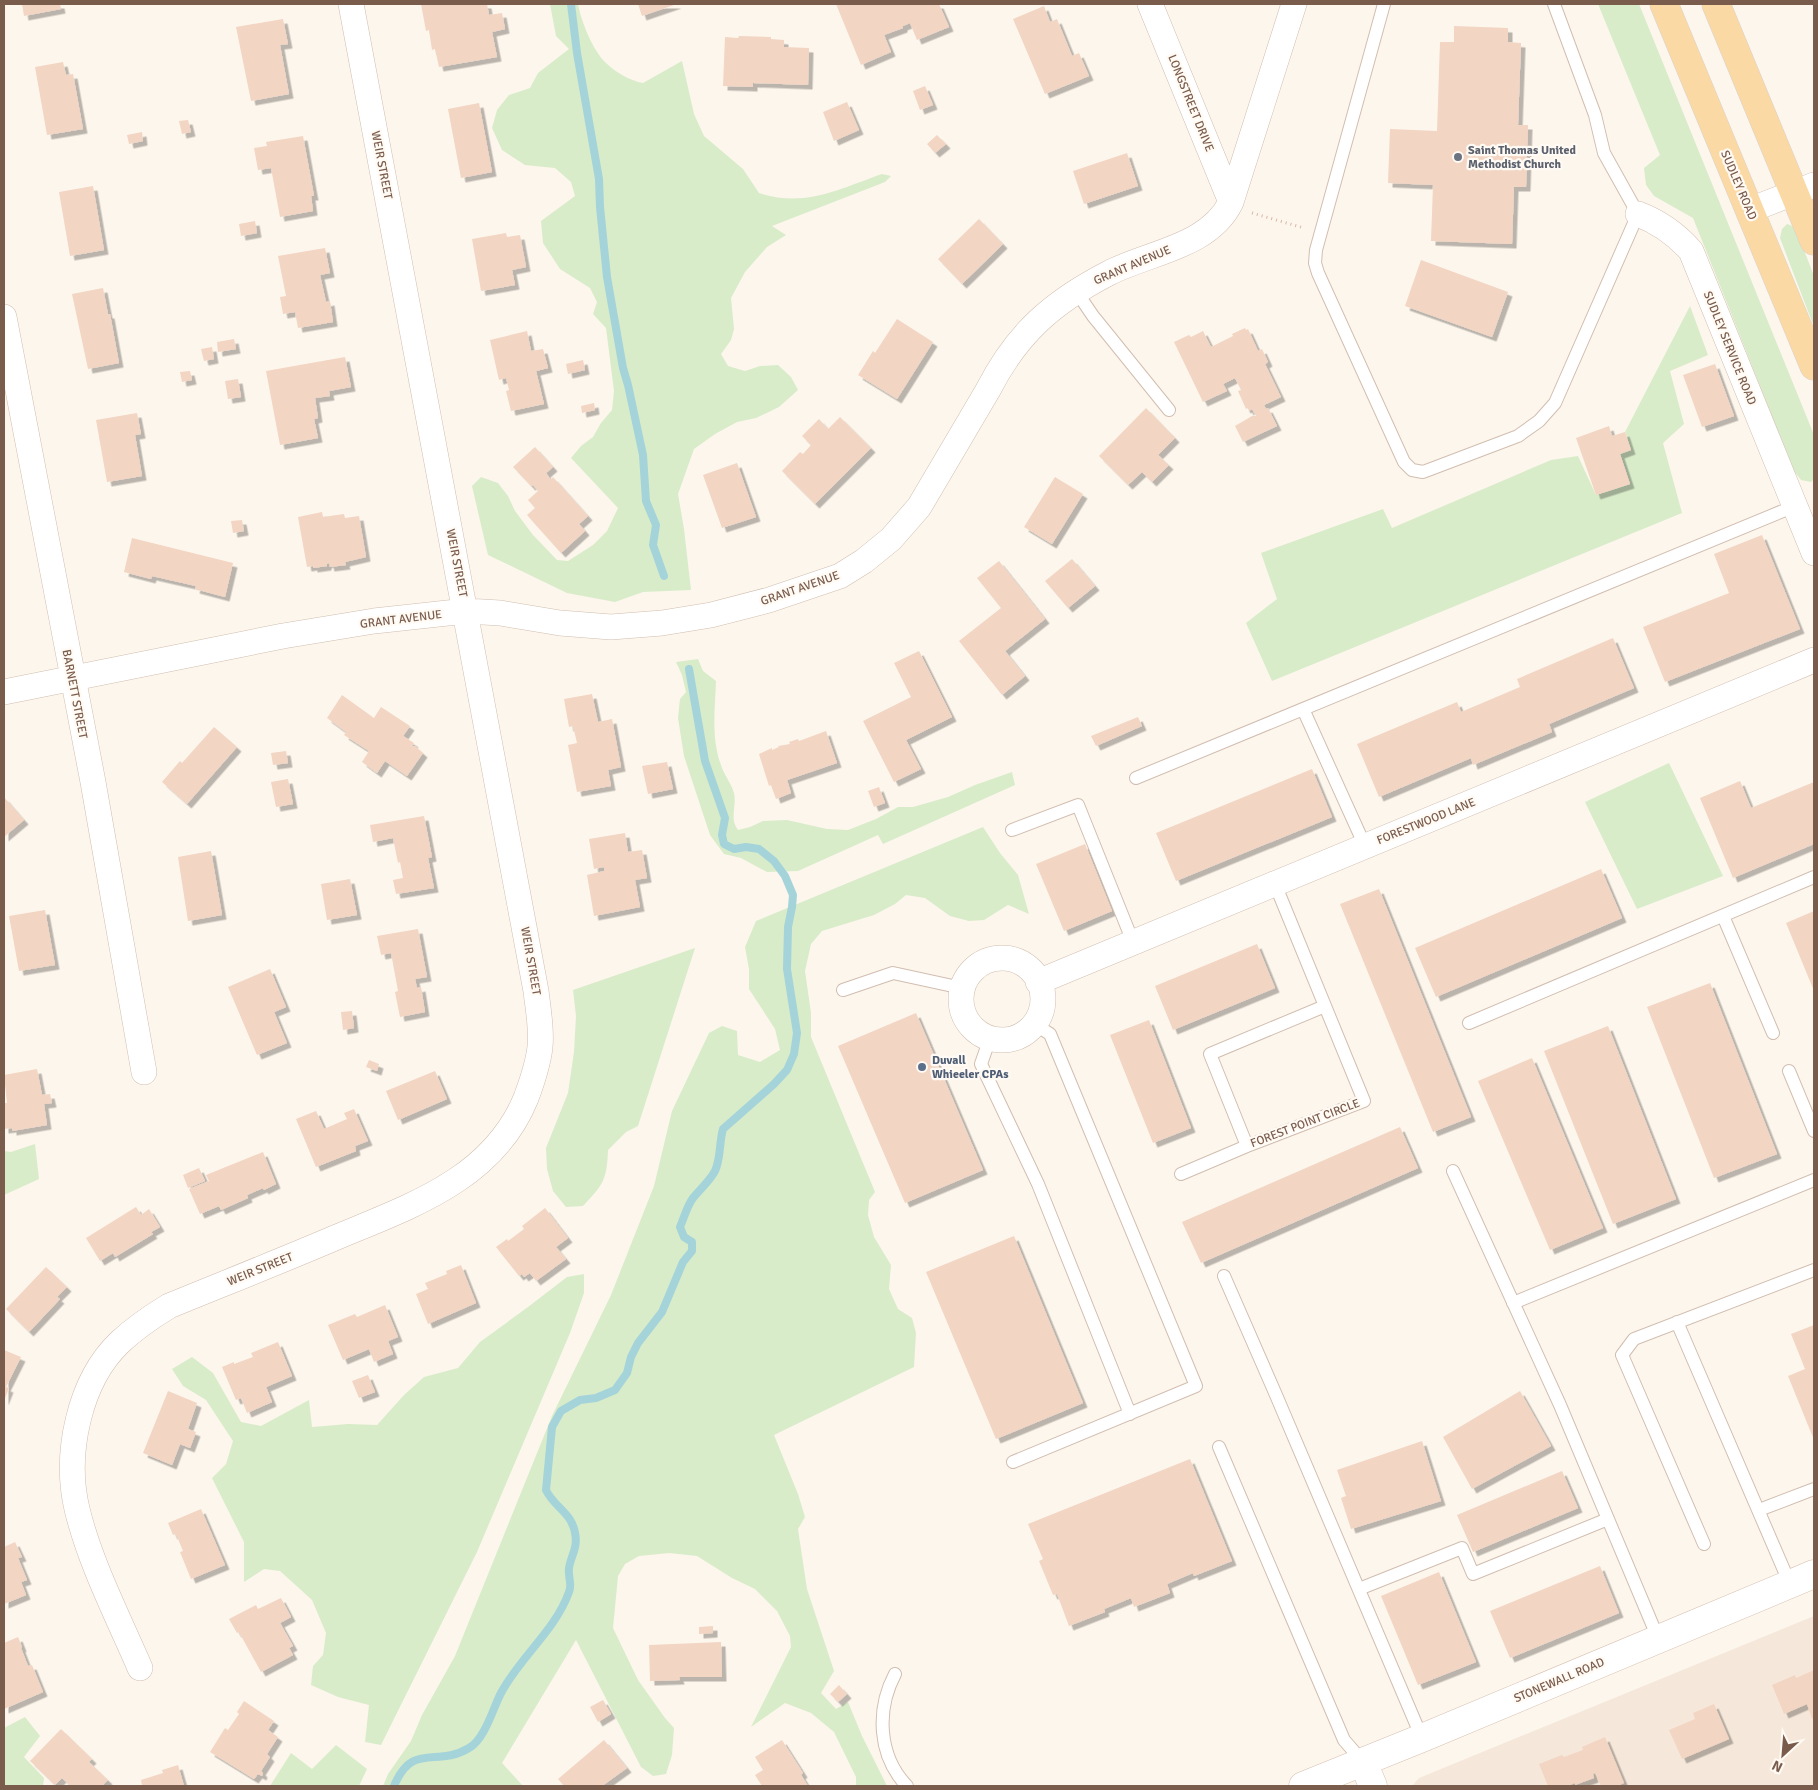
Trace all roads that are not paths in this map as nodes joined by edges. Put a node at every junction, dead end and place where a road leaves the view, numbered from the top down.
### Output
1 (351, 4) edge
2 (1150, 4) edge
3 (1294, 4) edge
4 (1384, 4) edge
5 (1554, 4) edge
6 (1664, 4) edge
7 (1716, 4) edge
8 (1804, 189) edge
9 (1230, 204) junction
10 (1750, 210) junction
11 (1638, 214) junction
12 (1814, 241) edge
13 (1076, 291) junction
14 (4, 317) edge
15 (1814, 366) edge
16 (1169, 410) dead end
17 (1804, 502) edge
18 (1814, 553) edge
19 (466, 611) junction
20 (1814, 660) edge
21 (72, 678) junction
22 (4, 692) edge
23 (1303, 709) junction
24 (1136, 778) dead end
25 (1012, 830) dead end
26 (1365, 846) junction
27 (1814, 877) edge
28 (1275, 884) junction
29 (1723, 916) junction
30 (1134, 942) junction
31 (1038, 982) junction
32 (962, 988) junction
33 (843, 990) dead end
34 (1325, 1006) junction
35 (1469, 1023) dead end
36 (1034, 1024) junction
37 (1773, 1033) dead end
38 (990, 1038) junction
39 (1788, 1071) dead end
40 (144, 1072) dead end
41 (1814, 1131) edge
42 (1247, 1146) junction
43 (1452, 1172) dead end
44 (1181, 1174) dead end
45 (1814, 1180) edge
46 (1814, 1270) edge
47 (1224, 1276) dead end
48 (1513, 1303) junction
49 (1677, 1322) junction
50 (1130, 1414) junction
51 (1218, 1447) dead end
52 (1013, 1462) dead end
53 (1814, 1489) edge
54 (1759, 1510) junction
55 (1608, 1519) junction
56 (1704, 1544) dead end
57 (1802, 1579) edge
58 (1359, 1589) junction
59 (1658, 1638) junction
60 (140, 1668) dead end
61 (895, 1674) dead end
62 (1422, 1738) junction
63 (1368, 1774) edge
64 (907, 1786) edge
65 (1303, 1786) edge

1 - 19 street, WEIR STREET
2 - 9 street, LONGSTREET DRIVE
3 - 9 street, GRANT AVENUE
4 - 11 lane
5 - 11 lane
6 - 10 main road, SUDLEY ROAD
7 - 8 main road
8 - 10 street
8 - 12 main road
9 - 13 street, GRANT AVENUE
10 - 15 main road, SUDLEY ROAD
11 - 17 street, SUDLEY SERVICE ROAD
13 - 16 lane
13 - 19 street, GRANT AVENUE
14 - 21 street, BARNETT STREET
17 - 18 street, SUDLEY SERVICE ROAD
17 - 23 lane
19 - 21 street, GRANT AVENUE
19 - 60 street, WEIR STREET
20 - 26 street, FORESTWOOD LANE
21 - 22 street, GRANT AVENUE
21 - 40 street, BARNETT STREET
23 - 24 lane
23 - 26 lane
25 - 30 lane
26 - 28 street, FORESTWOOD LANE
27 - 29 lane
28 - 30 street, FORESTWOOD LANE
28 - 34 lane, FOREST POINT CIRCLE
29 - 35 lane
29 - 37 lane
30 - 31 street, FORESTWOOD LANE
31 - 32 street
31 - 36 street
32 - 33 lane
32 - 38 street
34 - 42 lane, FOREST POINT CIRCLE
34 - 42 lane, FOREST POINT CIRCLE
36 - 38 street
36 - 50 lane
38 - 50 lane
39 - 41 lane
42 - 44 lane
43 - 48 lane
45 - 48 lane
46 - 49 lane
47 - 58 lane
48 - 55 lane
49 - 54 lane
49 - 56 lane
50 - 52 lane
51 - 63 lane
53 - 54 lane
54 - 57 lane
55 - 58 lane
55 - 59 lane
57 - 59 street, STONEWALL ROAD
58 - 62 lane
59 - 62 street, STONEWALL ROAD
61 - 64 lane
62 - 63 street, STONEWALL ROAD
63 - 65 street, STONEWALL ROAD

